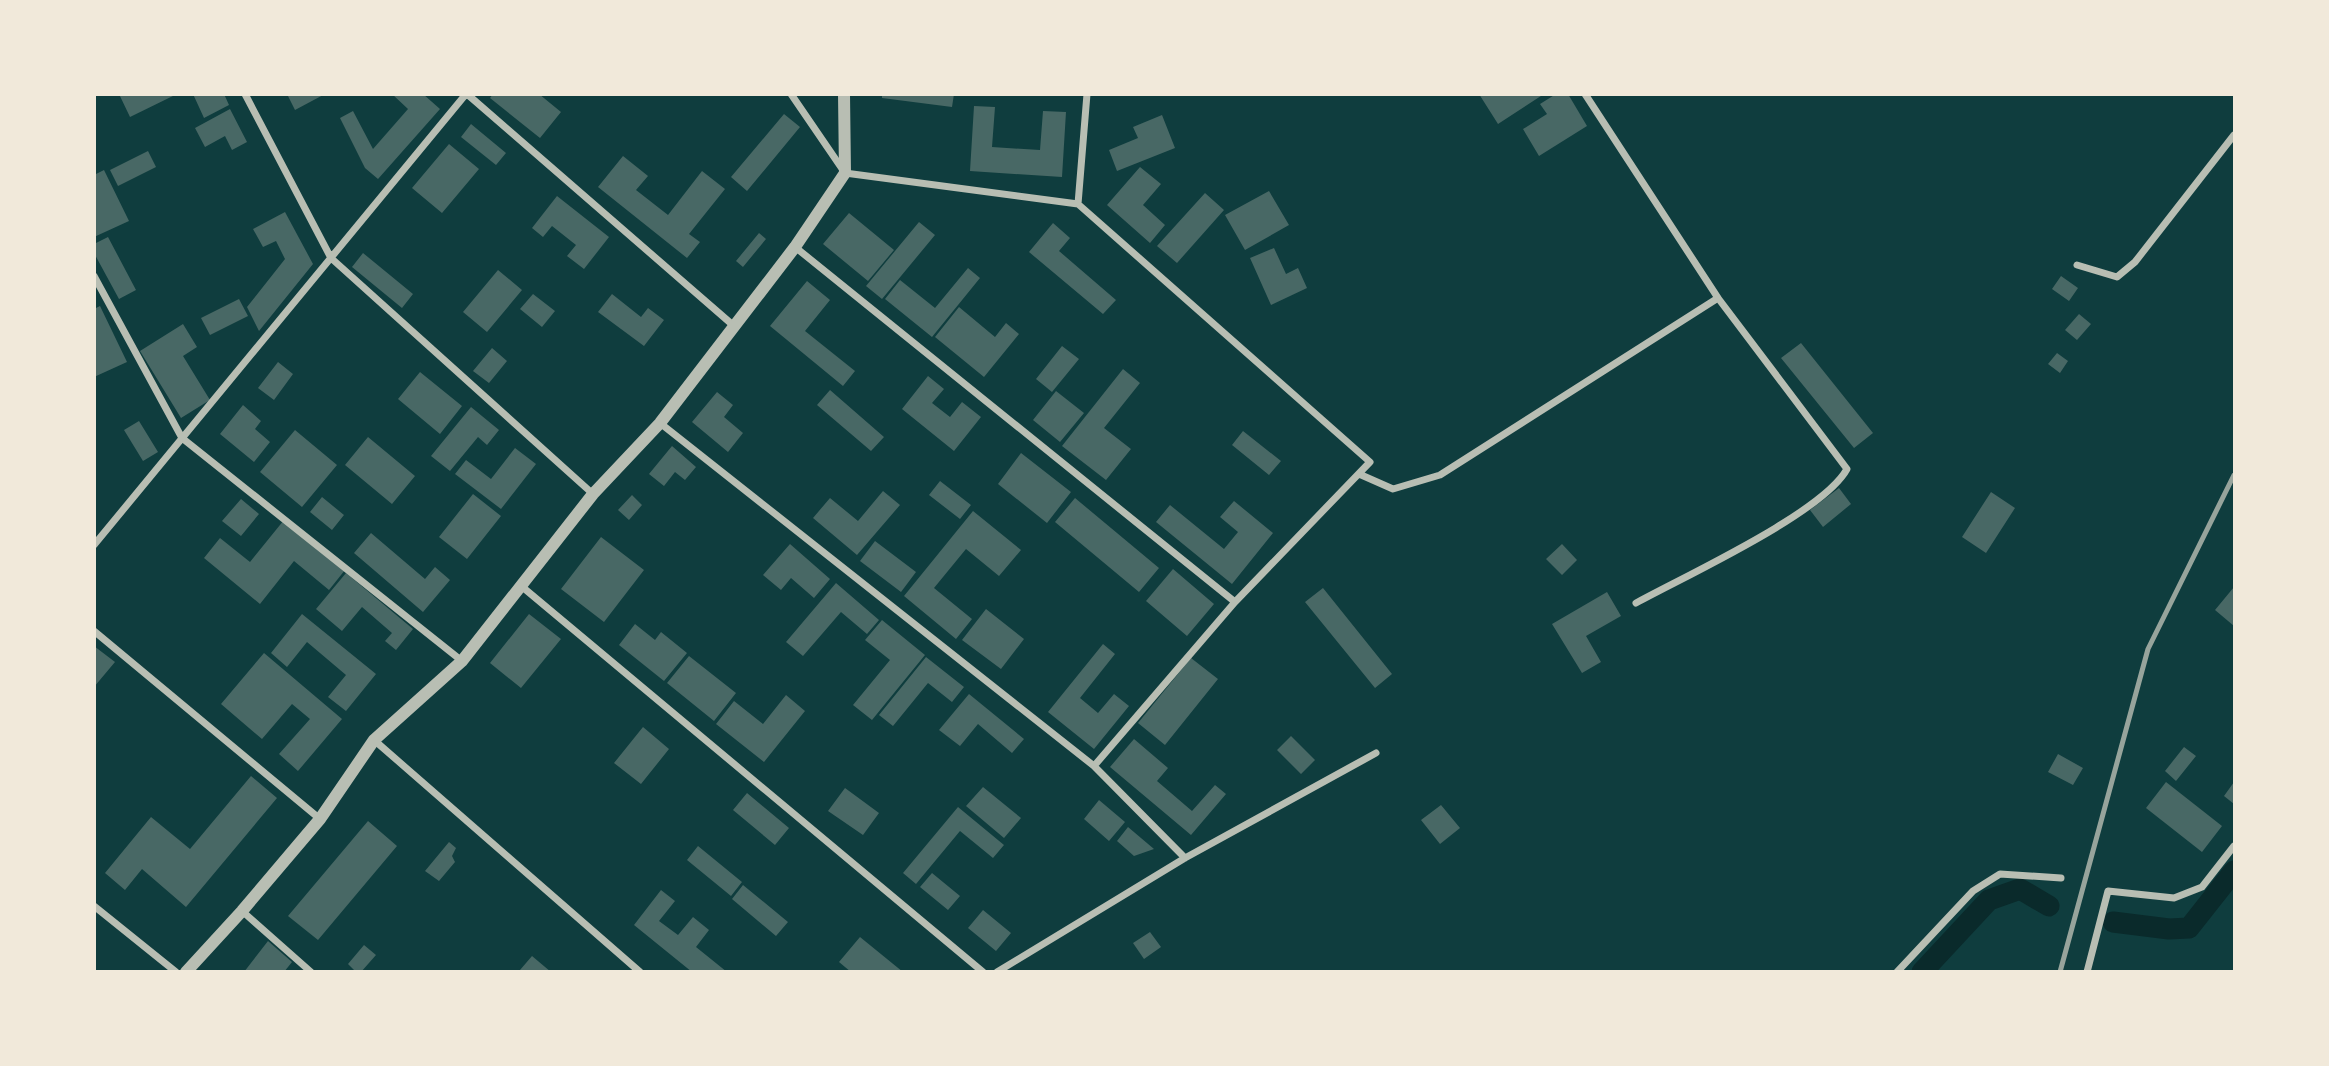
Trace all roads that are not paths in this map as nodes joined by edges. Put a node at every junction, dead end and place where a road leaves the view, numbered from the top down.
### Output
1 (245, 94) edge
2 (466, 94) edge
3 (791, 94) edge
4 (844, 94) edge
5 (1087, 94) edge
6 (1585, 94) edge
7 (2235, 135) edge
8 (845, 173) junction
9 (1078, 204) junction
10 (795, 247) junction
11 (331, 258) junction
12 (2077, 265) dead end
13 (94, 276) edge
14 (1718, 298) junction
15 (734, 326) junction
16 (660, 423) junction
17 (182, 438) junction
18 (1359, 474) junction
19 (593, 494) junction
20 (94, 545) edge
21 (520, 584) junction
22 (1235, 602) junction
23 (1636, 603) dead end
24 (94, 631) edge
25 (462, 661) junction
26 (374, 740) junction
27 (1376, 752) dead end
28 (1094, 765) junction
29 (320, 819) junction
30 (2235, 846) edge
31 (1185, 859) junction
32 (2061, 878) dead end
33 (94, 906) edge
34 (242, 911) junction
35 (176, 971) edge
36 (186, 971) edge
37 (311, 971) edge
38 (639, 971) edge
39 (983, 971) edge
40 (997, 971) edge
41 (1897, 971) edge
42 (2087, 971) edge

1 - 11 street
2 - 11 street
2 - 15 street
3 - 8 street
4 - 8 street
5 - 9 street
6 - 14 street
7 - 12 street
8 - 9 street
8 - 10 street
9 - 18 street
10 - 15 street
10 - 22 street
11 - 17 street
11 - 19 street
13 - 17 street
14 - 18 street
14 - 23 street
15 - 16 street
16 - 19 street
16 - 28 street
17 - 20 street
17 - 25 street
18 - 22 street
19 - 21 street
21 - 25 street
21 - 39 street
22 - 28 street
24 - 29 street
25 - 26 street
26 - 29 street
26 - 38 street
27 - 31 street
28 - 31 street
29 - 34 street
30 - 42 street
31 - 40 street
32 - 41 street
33 - 35 street
34 - 36 street
34 - 37 street

